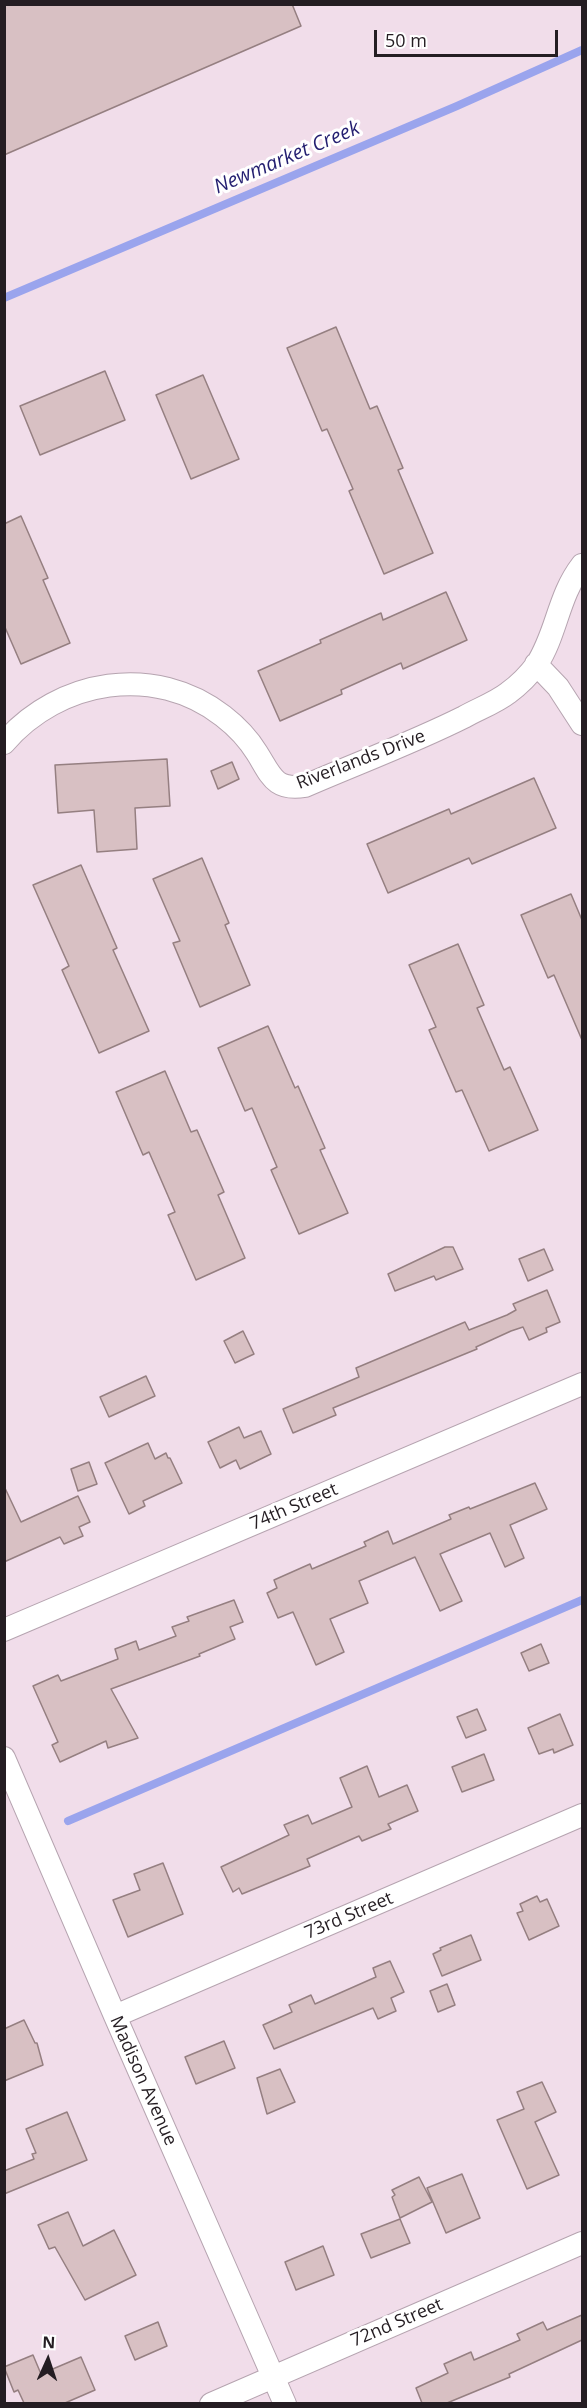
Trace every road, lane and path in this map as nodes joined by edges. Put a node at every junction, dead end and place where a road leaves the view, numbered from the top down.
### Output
1 (582, 565) edge
2 (537, 664) junction
3 (582, 724) edge
4 (4, 743) edge
5 (582, 1384) edge
6 (4, 1630) edge
7 (4, 1758) edge
8 (582, 1815) edge
9 (115, 2016) junction
10 (582, 2243) edge
11 (273, 2377) junction
12 (211, 2403) edge
13 (285, 2403) edge

1 - 2 street, Riverlands Drive
2 - 3 street
2 - 4 street, Riverlands Drive
5 - 6 street, 74th Street
7 - 9 street, Madison Avenue
8 - 9 street, 73rd Street
9 - 11 street, Madison Avenue
10 - 11 street, 72nd Street
11 - 12 street, 72nd Street
11 - 13 street, Madison Avenue

